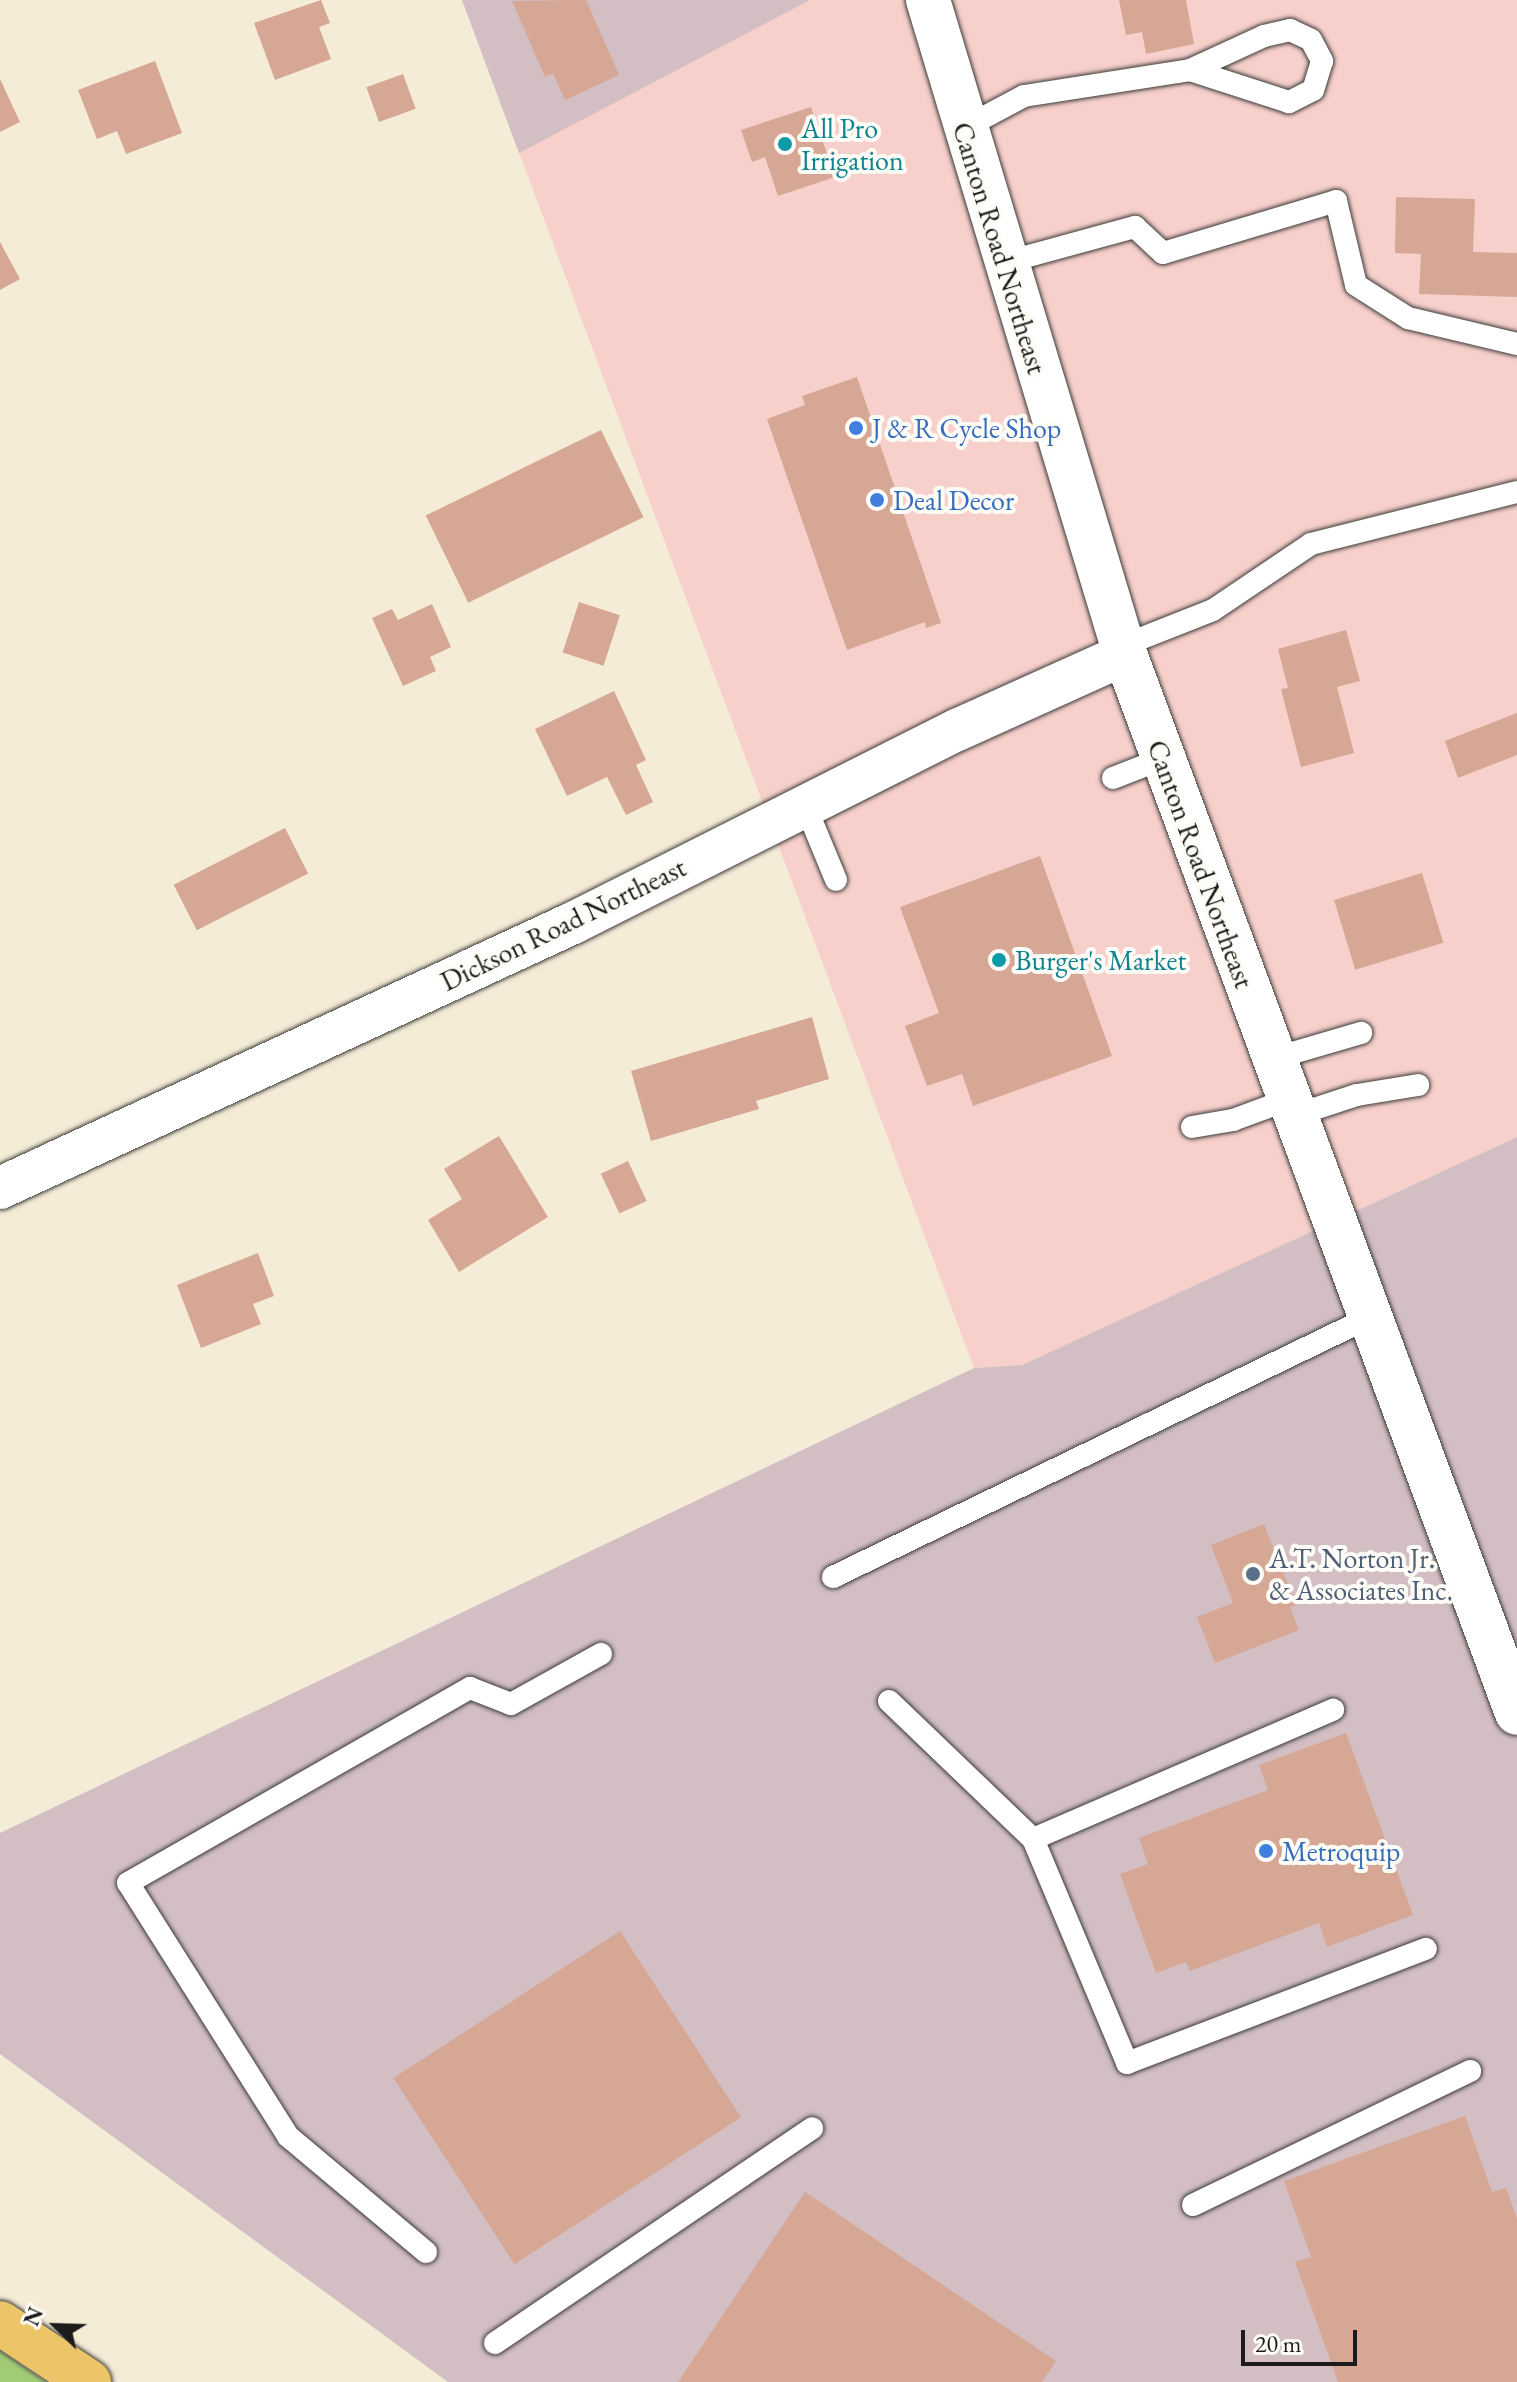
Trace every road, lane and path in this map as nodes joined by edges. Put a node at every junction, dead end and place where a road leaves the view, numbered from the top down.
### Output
1 (928, 0) edge
2 (1190, 70) junction
3 (964, 128) junction
4 (1003, 263) junction
5 (1517, 344) edge
6 (1517, 492) edge
7 (1123, 650) junction
8 (1162, 759) junction
9 (1113, 778) dead end
10 (805, 805) junction
11 (836, 880) dead end
12 (1361, 1033) dead end
13 (1272, 1059) junction
14 (1418, 1085) dead end
15 (1290, 1108) junction
16 (1192, 1127) dead end
17 (0, 1188) edge
18 (1368, 1318) junction
19 (833, 1577) dead end
20 (601, 1654) dead end
21 (889, 1701) dead end
22 (1333, 1710) dead end
23 (1517, 1713) edge
24 (1033, 1839) junction
25 (1426, 1949) dead end
26 (1470, 2071) dead end
27 (812, 2128) dead end
28 (1193, 2205) dead end
29 (426, 2252) dead end
30 (0, 2323) edge
31 (495, 2343) dead end
32 (89, 2382) edge

1 - 3 street, Canton Road Northeast
2 - 2 lane
2 - 3 lane
3 - 4 street, Canton Road Northeast
4 - 5 lane
4 - 7 street, Canton Road Northeast
6 - 7 lane
7 - 8 street, Canton Road Northeast
7 - 10 street, Dickson Road Northeast
8 - 9 lane
8 - 13 street, Canton Road Northeast
10 - 11 lane
10 - 17 street, Dickson Road Northeast
12 - 13 lane
13 - 15 street, Canton Road Northeast
14 - 15 lane
15 - 16 lane
15 - 18 street, Canton Road Northeast
18 - 19 lane
18 - 23 street, Canton Road Northeast
20 - 29 lane
21 - 24 lane
22 - 24 lane
24 - 25 lane
26 - 28 lane
27 - 31 lane
30 - 32 highway

